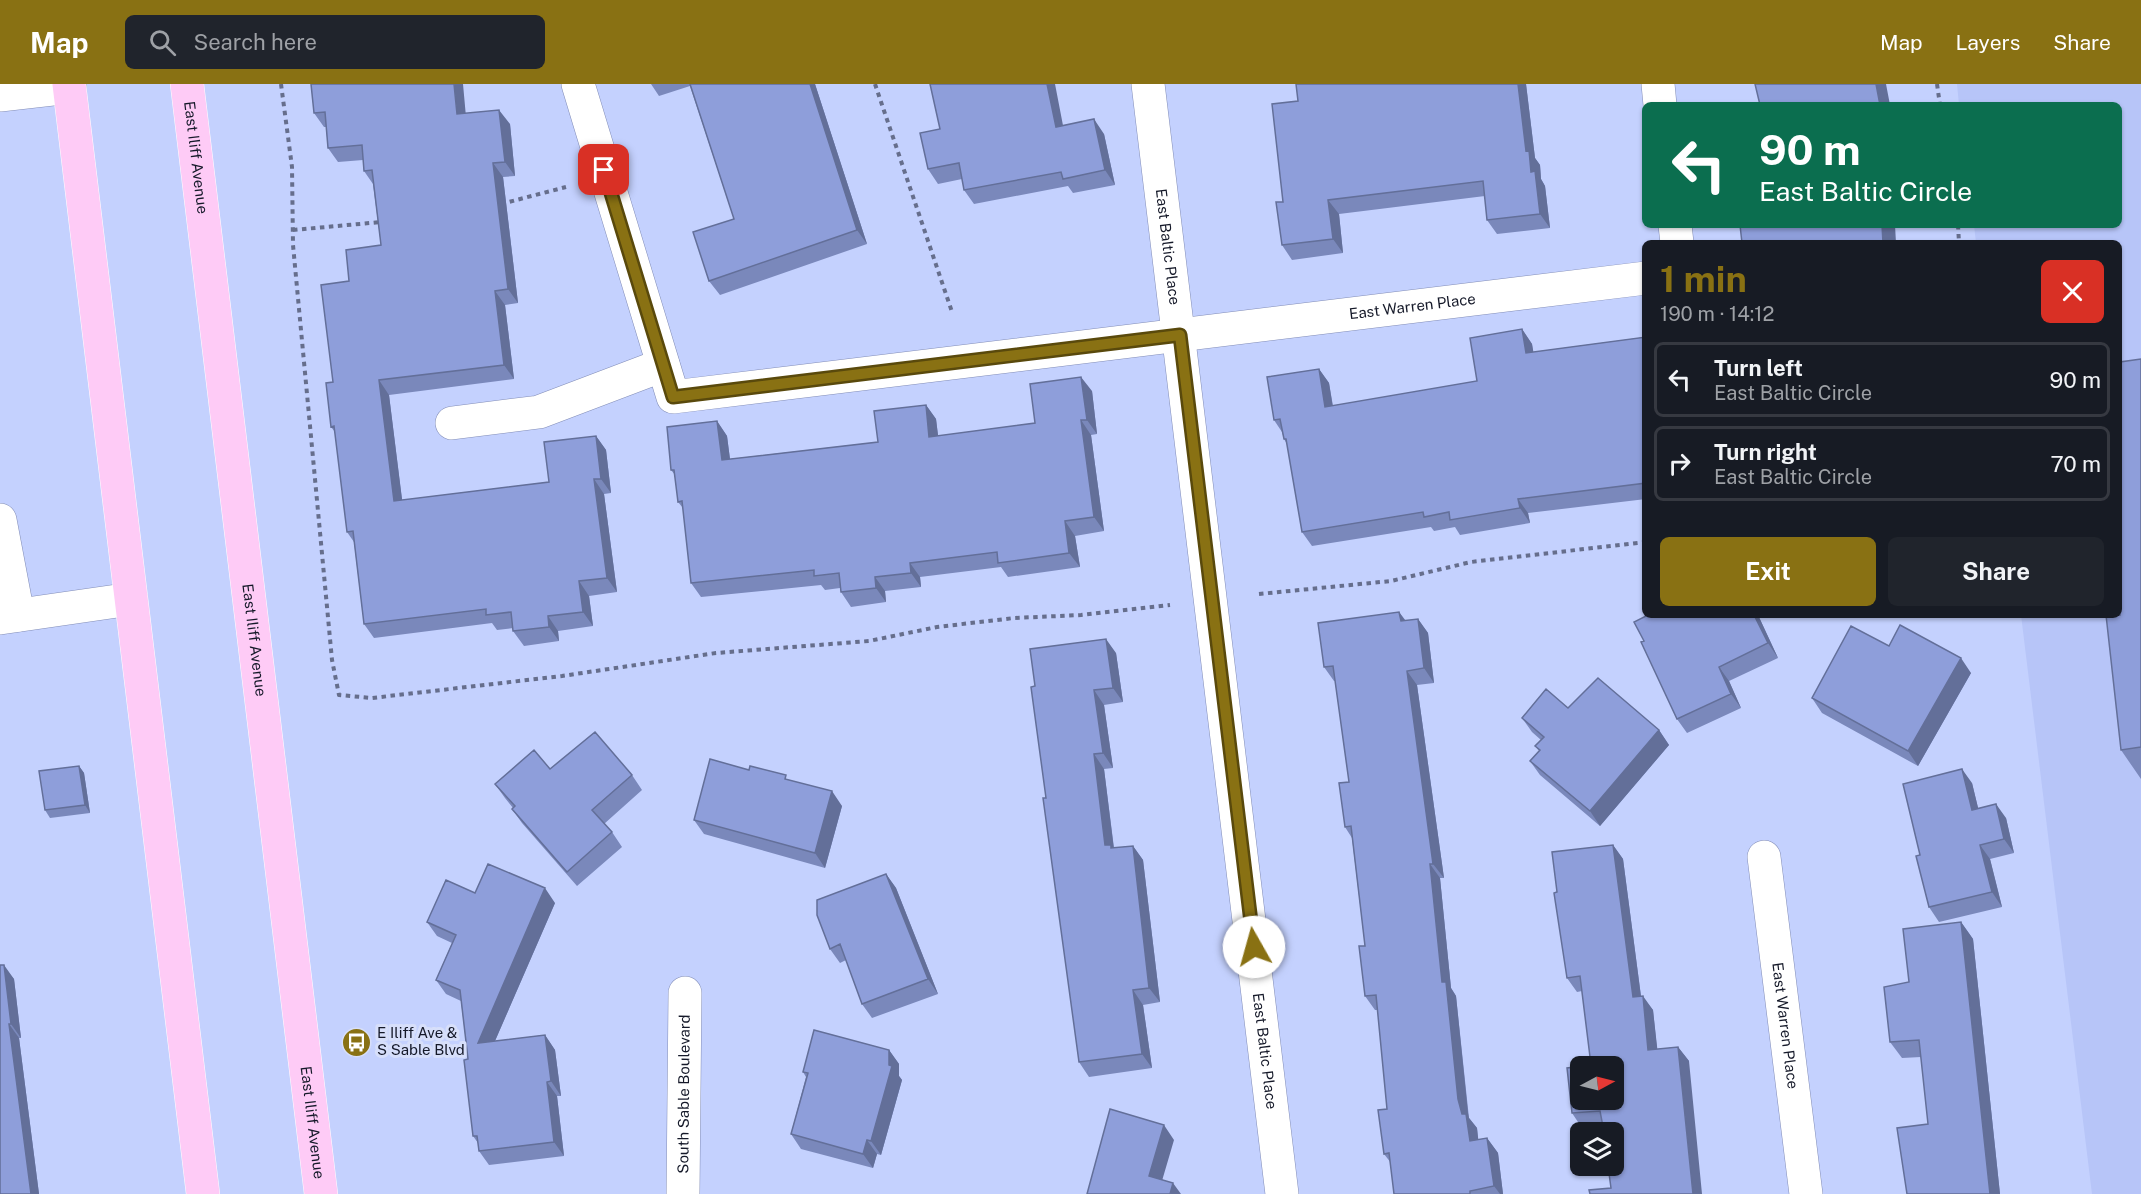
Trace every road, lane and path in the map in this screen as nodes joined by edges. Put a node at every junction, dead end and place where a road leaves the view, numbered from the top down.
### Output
1 (187, 84) edge
2 (281, 84) edge
3 (578, 84) edge
4 (875, 84) edge
5 (1148, 84) edge
6 (1658, 84) edge
7 (1937, 84) edge
8 (70, 86) edge
9 (0, 95) edge
10 (1660, 102) edge
11 (1940, 102) edge
12 (575, 184) dead end
13 (498, 204) edge
14 (384, 222) edge
15 (293, 230) junction
16 (1642, 278) edge
17 (952, 312) dead end
18 (1180, 335) junction
19 (663, 365) junction
20 (452, 423) dead end
21 (0, 520) edge
22 (1642, 542) edge
23 (1259, 594) dead end
24 (131, 599) junction
25 (1174, 605) dead end
26 (6, 612) edge
27 (1764, 857) dead end
28 (685, 993) dead end
29 (203, 1194) edge
30 (321, 1194) edge
31 (683, 1194) edge
32 (1282, 1194) edge
33 (1806, 1194) edge

1 - 30 main road, East Iliff Avenue
2 - 15 path
3 - 19 street
4 - 17 path
5 - 18 street, East Baltic Place
6 - 10 street
7 - 11 path
8 - 9 street
8 - 24 main road
12 - 13 path
14 - 15 path
15 - 25 path
16 - 18 street, East Warren Place
18 - 19 street, East Warren Place
18 - 32 street, East Baltic Place
19 - 20 street
21 - 26 street
22 - 23 path
24 - 26 street
24 - 29 main road
27 - 33 street, East Warren Place
28 - 31 street, South Sable Boulevard

